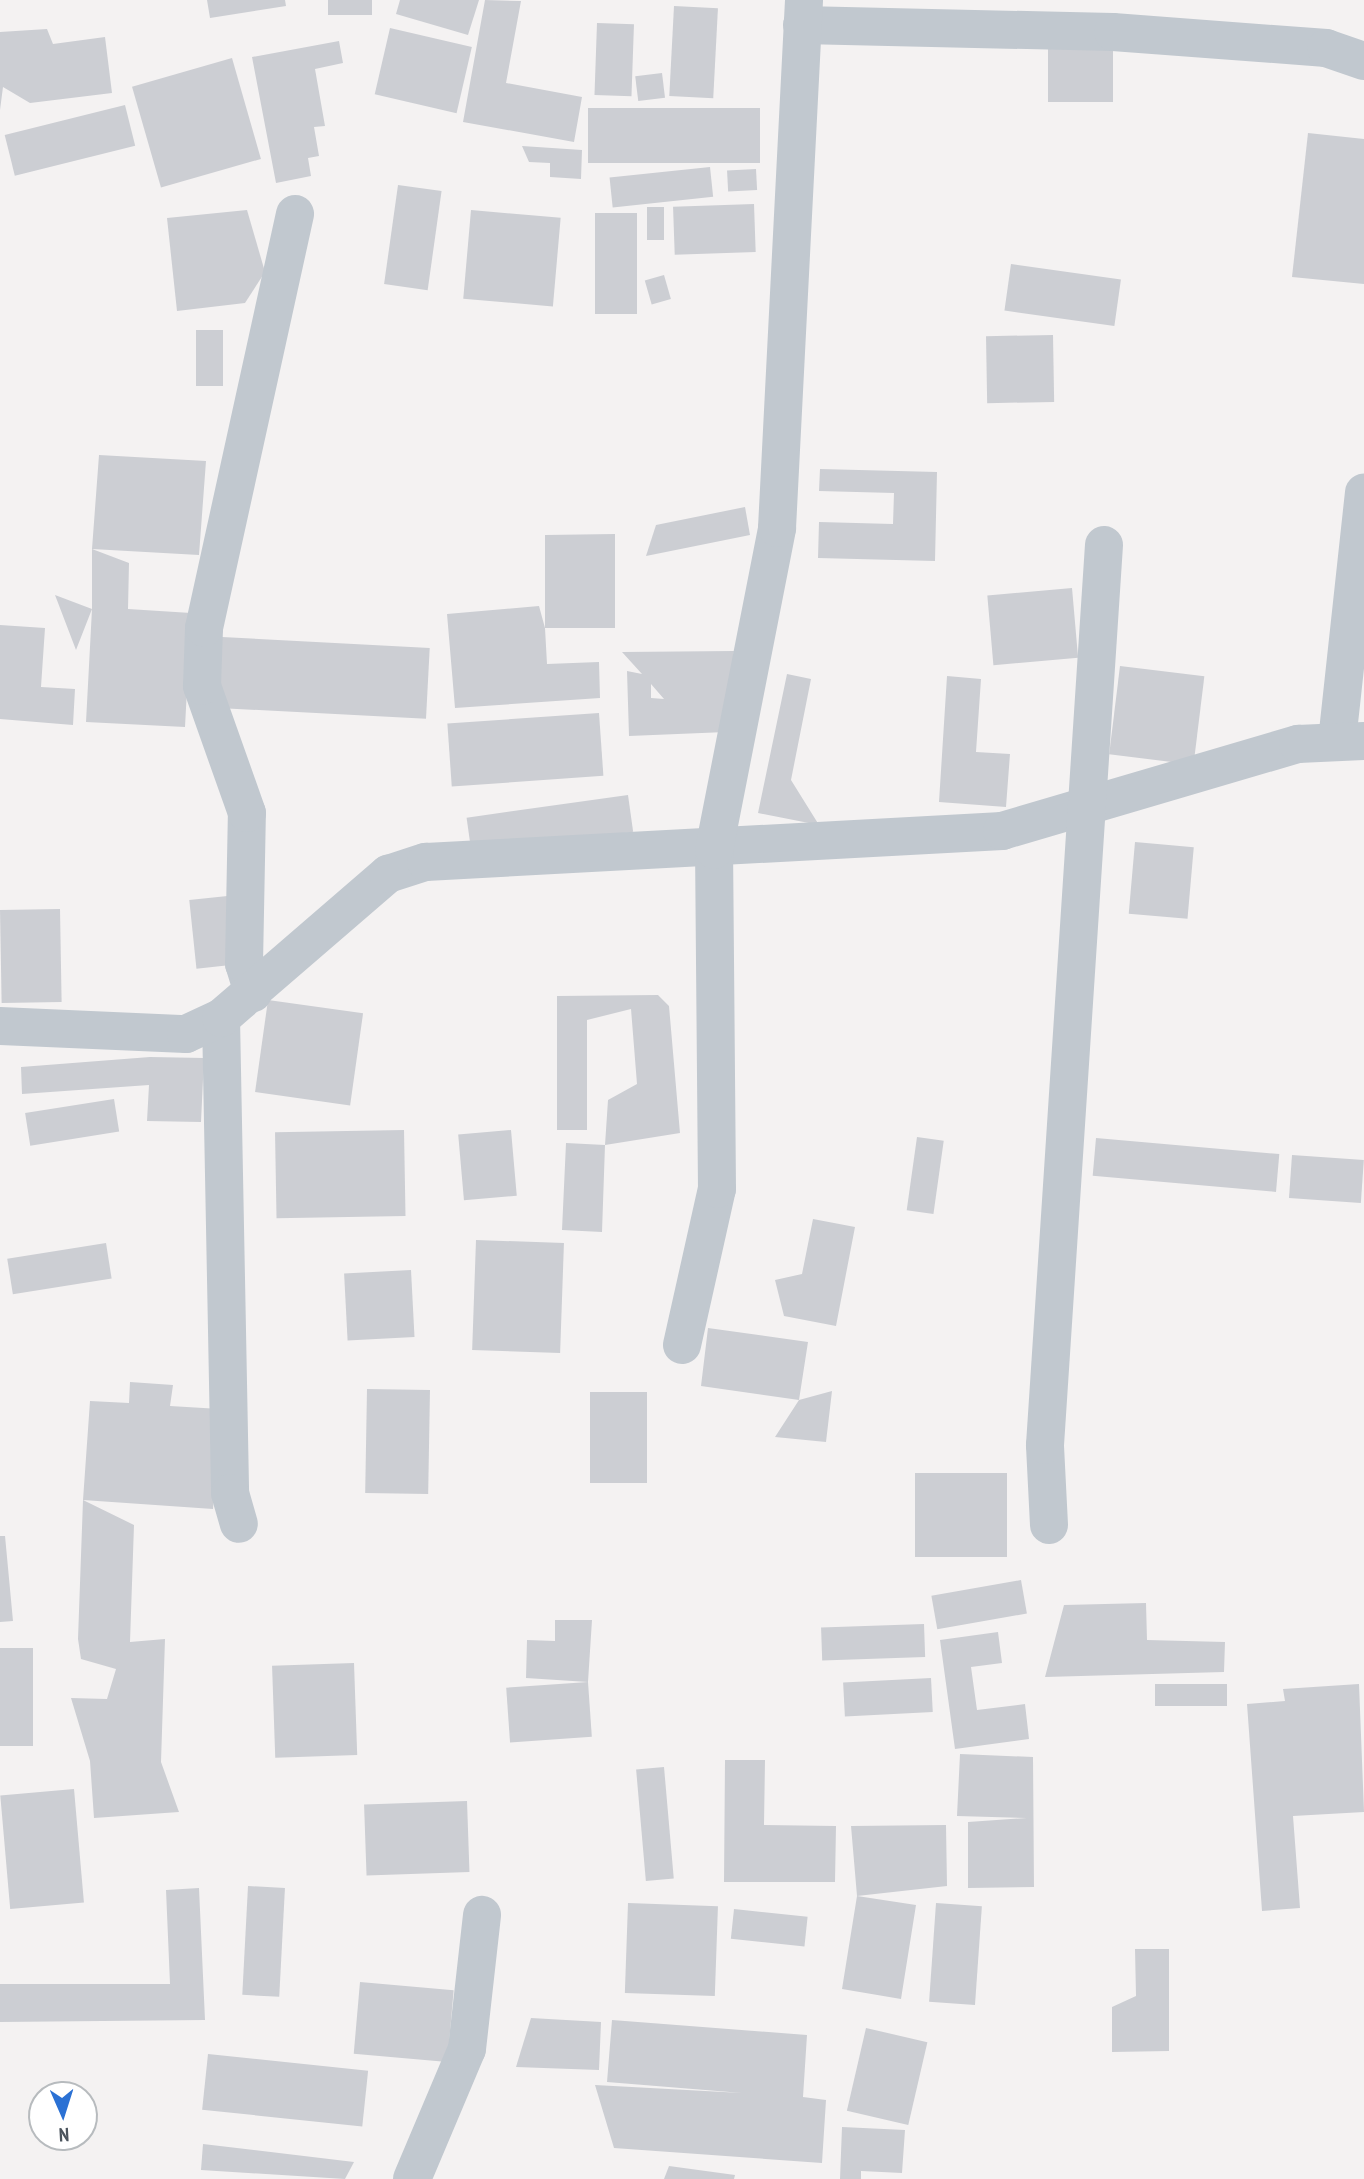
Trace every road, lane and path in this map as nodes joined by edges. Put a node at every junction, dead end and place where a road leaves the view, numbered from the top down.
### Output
1 (803, 13) edge
2 (1114, 16) edge
3 (1364, 61) edge
4 (295, 214) dead end
5 (1364, 492) edge
6 (1104, 545) dead end
7 (1351, 741) edge
8 (1091, 806) junction
9 (714, 850) junction
10 (253, 993) junction
11 (221, 1018) junction
12 (0, 1026) edge
13 (682, 1345) dead end
14 (239, 1524) dead end
15 (1049, 1525) dead end
16 (482, 1915) dead end
17 (412, 2179) edge

1 - 2 street
1 - 9 street
2 - 3 street
4 - 10 street
5 - 7 street
6 - 8 street
7 - 8 street
8 - 9 street
8 - 15 street
9 - 10 street
9 - 13 street
10 - 11 street
11 - 12 street
11 - 14 street
16 - 17 street

